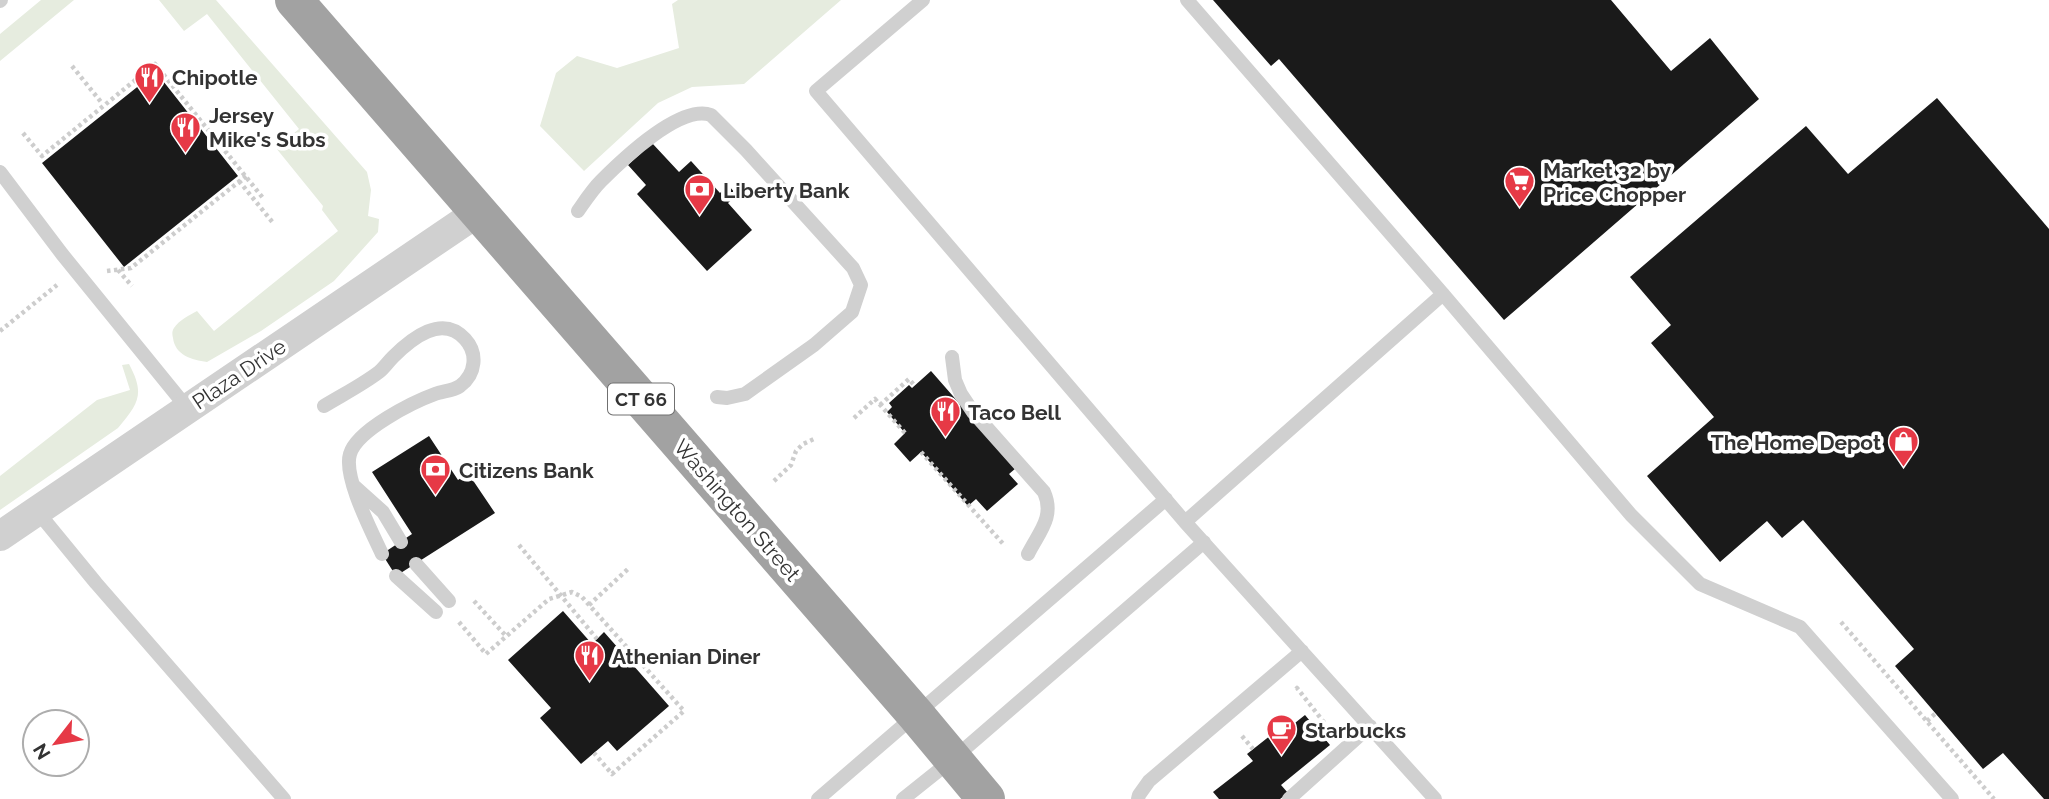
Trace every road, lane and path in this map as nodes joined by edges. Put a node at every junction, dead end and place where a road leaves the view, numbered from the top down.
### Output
1 (295, 0) edge
2 (923, 0) edge
3 (1187, 0) edge
4 (72, 66) dead end
5 (101, 102) dead end
6 (23, 132) dead end
7 (0, 173) edge
8 (246, 176) junction
9 (239, 181) junction
10 (262, 198) dead end
11 (578, 211) dead end
12 (478, 212) junction
13 (274, 225) dead end
14 (118, 270) junction
15 (103, 272) dead end
16 (60, 282) dead end
17 (132, 286) dead end
18 (1443, 294) junction
19 (0, 331) edge
20 (952, 357) dead end
21 (915, 385) dead end
22 (716, 397) dead end
23 (880, 405) junction
24 (324, 406) dead end
25 (188, 408) junction
26 (854, 418) dead end
27 (905, 433) dead end
28 (814, 439) dead end
29 (921, 452) dead end
30 (774, 481) dead end
31 (354, 485) junction
32 (1166, 499) junction
33 (37, 511) junction
34 (1185, 522) junction
35 (0, 536) edge
36 (401, 542) dead end
37 (1204, 542) junction
38 (519, 545) dead end
39 (1010, 552) dead end
40 (382, 554) dead end
41 (1028, 554) dead end
42 (416, 564) dead end
43 (629, 568) dead end
44 (396, 576) dead end
45 (559, 595) junction
46 (472, 599) dead end
47 (589, 604) junction
48 (450, 608) joint
49 (436, 612) dead end
50 (1841, 622) dead end
51 (506, 636) junction
52 (597, 639) dead end
53 (1302, 651) junction
54 (1288, 696) dead end
55 (1936, 713) dead end
56 (916, 715) junction
57 (1927, 721) junction
58 (1326, 725) dead end
59 (1370, 726) junction
60 (1250, 727) dead end
61 (1253, 749) dead end
62 (594, 753) dead end
63 (953, 759) junction
64 (284, 799) edge
65 (818, 799) edge
66 (903, 799) edge
67 (986, 799) edge
68 (1138, 799) edge
69 (1289, 799) edge
70 (1435, 799) edge
71 (1952, 799) edge
72 (1994, 799) edge

1 - 12 highway, Washington Street / CT 66
2 - 32 lane
3 - 18 lane
4 - 5 path
6 - 8 path
7 - 25 lane
8 - 9 path
8 - 10 path
9 - 13 path
9 - 14 path
11 - 22 lane
12 - 25 street, Plaza Drive
12 - 56 highway, Washington Street / CT 66
14 - 15 path
14 - 17 path
16 - 19 path
18 - 34 lane
18 - 71 lane
20 - 41 lane
21 - 23 path
23 - 26 path
23 - 27 path
24 - 31 lane
25 - 33 street, Plaza Drive
28 - 30 path
29 - 39 path
31 - 36 lane
31 - 40 lane
32 - 34 lane
32 - 56 lane
33 - 35 street, Plaza Drive
33 - 64 lane
34 - 37 lane
37 - 53 lane
37 - 63 lane
38 - 45 path
42 - 48 lane
43 - 47 path
44 - 49 lane
45 - 47 path
45 - 51 path
45 - 52 path
46 - 51 path
47 - 62 path
48 - 51 path
50 - 57 path
53 - 59 lane
53 - 68 lane
54 - 58 path
55 - 57 path
56 - 63 highway, Washington Street / CT 66
56 - 65 lane
57 - 72 path
59 - 69 lane
59 - 70 lane
60 - 61 path
63 - 66 lane
63 - 67 highway, Washington Street / CT 66

